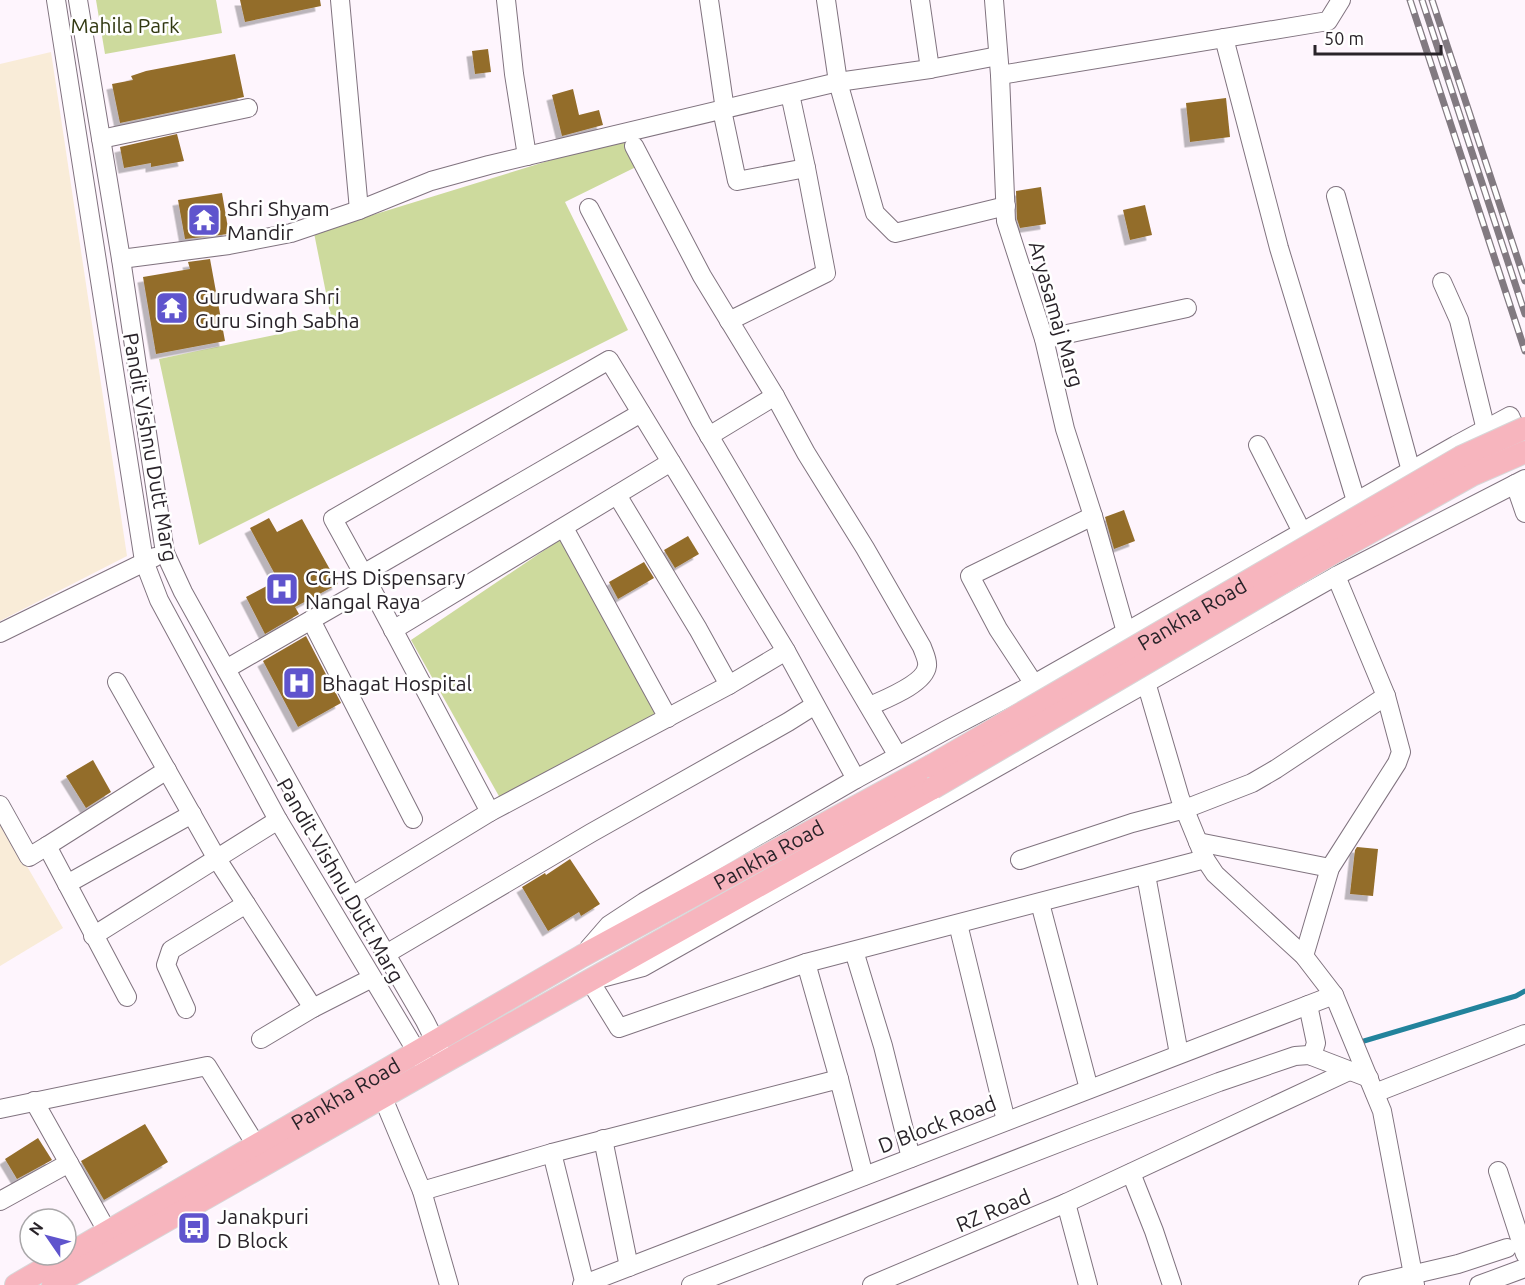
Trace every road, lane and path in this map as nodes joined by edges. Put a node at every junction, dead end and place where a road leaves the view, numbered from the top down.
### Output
1 (56, 0) edge
2 (78, 0) edge
3 (340, 0) edge
4 (506, 0) edge
5 (709, 0) edge
6 (826, 0) edge
7 (920, 0) edge
8 (994, 0) edge
9 (1341, 0) edge
10 (1224, 38) junction
11 (998, 56) junction
12 (930, 69) junction
13 (1000, 75) junction
14 (838, 82) junction
15 (790, 94) junction
16 (248, 108) dead end
17 (724, 110) junction
18 (101, 139) junction
19 (634, 146) dead end
20 (527, 156) junction
21 (806, 168) junction
22 (1336, 196) dead end
23 (1006, 206) junction
24 (589, 208) dead end
25 (359, 210) junction
26 (121, 259) junction
27 (1442, 282) dead end
28 (1187, 308) dead end
29 (729, 321) junction
30 (1044, 339) junction
31 (775, 396) junction
32 (641, 412) junction
33 (1525, 428) edge
34 (1486, 430) junction
35 (709, 436) junction
36 (1258, 445) dead end
37 (1525, 451) edge
38 (671, 462) junction
39 (1411, 471) junction
40 (1520, 481) edge
41 (617, 495) junction
42 (1356, 501) junction
43 (1525, 513) edge
44 (1093, 516) junction
45 (564, 528) junction
46 (1302, 532) junction
47 (165, 554) junction
48 (144, 561) junction
49 (1336, 576) junction
50 (366, 580) junction
51 (311, 620) junction
52 (393, 630) junction
53 (1128, 631) junction
54 (0, 633) edge
55 (786, 651) junction
56 (226, 669) junction
57 (117, 682) dead end
58 (1146, 682) junction
59 (1035, 684) junction
60 (729, 685) junction
61 (1386, 696) junction
62 (815, 705) junction
63 (870, 706) junction
64 (668, 718) junction
65 (898, 756) junction
66 (167, 770) junction
67 (932, 777) junction
68 (856, 779) junction
69 (0, 805) edge
70 (1185, 809) junction
71 (490, 812) junction
72 (192, 814) junction
73 (413, 819) dead end
74 (278, 820) junction
75 (1198, 842) junction
76 (47, 846) junction
77 (217, 859) junction
78 (1205, 859) junction
79 (1020, 860) dead end
80 (1330, 868) junction
81 (1146, 875) junction
82 (67, 884) junction
83 (352, 896) junction
84 (1040, 903) junction
85 (246, 904) junction
86 (958, 924) junction
87 (93, 936) junction
88 (854, 951) junction
89 (386, 954) junction
90 (582, 956) junction
91 (1304, 956) junction
92 (806, 963) junction
93 (372, 978) junction
94 (591, 981) junction
95 (1334, 995) junction
96 (127, 997) dead end
97 (1308, 1005) junction
98 (313, 1008) junction
99 (186, 1009) dead end
100 (1525, 1034) edge
101 (261, 1039) dead end
102 (1179, 1054) junction
103 (1312, 1056) junction
104 (432, 1057) junction
105 (1349, 1071) junction
106 (839, 1079) junction
107 (1372, 1085) junction
108 (1089, 1089) junction
109 (382, 1098) junction
110 (34, 1101) junction
111 (0, 1109) edge
112 (1006, 1121) junction
113 (603, 1139) junction
114 (256, 1145) junction
115 (552, 1153) junction
116 (910, 1158) junction
117 (69, 1163) junction
118 (1498, 1171) dead end
119 (1131, 1173) junction
120 (864, 1176) junction
121 (422, 1191) junction
122 (0, 1202) edge
123 (1066, 1203) junction
124 (107, 1231) junction
125 (1507, 1248) dead end
126 (1525, 1254) edge
127 (629, 1267) junction
128 (1525, 1268) edge
129 (1414, 1280) edge
130 (16, 1285) edge
131 (53, 1285) edge
132 (449, 1285) edge
133 (584, 1285) edge
134 (691, 1285) edge
135 (872, 1285) edge
136 (1088, 1285) edge
137 (1172, 1285) edge
138 (1368, 1285) edge
139 (1479, 1285) edge

1 - 48 street, Pandit Vishnu Dutt Marg
2 - 18 street, Pandit Vishnu Dutt Marg
3 - 25 street
4 - 20 street
5 - 17 street
6 - 14 street
7 - 12 street
8 - 11 street, Aryasamaj Marg
9 - 10 street
10 - 13 street
10 - 42 street
11 - 12 street
11 - 13 street, Aryasamaj Marg
12 - 14 street
13 - 23 street, Aryasamaj Marg
14 - 15 street
14 - 23 street
15 - 17 street
15 - 21 street
16 - 18 street
17 - 20 street
17 - 21 street
18 - 26 street, Pandit Vishnu Dutt Marg
19 - 29 street
20 - 25 street
21 - 29 street
22 - 39 street
23 - 30 street, Aryasamaj Marg
24 - 35 street
25 - 26 street
26 - 47 street, Pandit Vishnu Dutt Marg
27 - 34 street
28 - 30 street
29 - 31 street
30 - 44 street, Aryasamaj Marg
31 - 35 street
31 - 63 street
32 - 38 street
32 - 50 street
32 - 50 street
33 - 67 main road, Pankha Road, bridge
34 - 37 street
34 - 39 street
35 - 63 street
36 - 46 street
37 - 67 main road, Pankha Road, bridge
38 - 41 street
38 - 55 street
39 - 42 street
40 - 43 street
40 - 49 street
41 - 45 street
41 - 60 street
42 - 46 street
44 - 53 street, Aryasamaj Marg
44 - 59 street
45 - 52 street
45 - 64 street
46 - 53 street
47 - 48 street
47 - 56 street, Pandit Vishnu Dutt Marg
48 - 54 street
48 - 74 street, Pandit Vishnu Dutt Marg
49 - 58 street
49 - 61 street
50 - 51 street
50 - 52 street
51 - 56 street
51 - 73 street
52 - 71 street
53 - 58 street, Aryasamaj Marg
53 - 59 street
55 - 60 street
55 - 62 street
56 - 83 street, Pandit Vishnu Dutt Marg
57 - 66 street
58 - 70 street, Aryasamaj Marg
58 - 94 street
59 - 65 street
60 - 64 street
61 - 70 street
61 - 80 street
62 - 68 street
62 - 89 street
63 - 65 street
64 - 71 street
65 - 68 street
66 - 72 street
66 - 76 street
67 - 90 main road, Pankha Road
67 - 94 main road, Pankha Road
68 - 90 street
69 - 76 street
70 - 75 street, Aryasamaj Marg
70 - 79 street
71 - 83 street
72 - 77 street
72 - 82 street
74 - 77 street
74 - 93 street, Pandit Vishnu Dutt Marg
75 - 78 street, Aryasamaj Marg
75 - 80 street
76 - 82 street
77 - 85 street
77 - 87 street
78 - 81 street
78 - 91 street, Aryasamaj Marg
80 - 91 street
81 - 84 street
81 - 102 street
82 - 87 street
83 - 89 street, Pandit Vishnu Dutt Marg
84 - 86 street
84 - 108 street
85 - 98 street
85 - 99 street
86 - 88 street
86 - 112 street
87 - 96 street
88 - 92 street
88 - 116 street
89 - 104 street, Pandit Vishnu Dutt Marg
90 - 104 main road, Pankha Road
91 - 95 street, Aryasamaj Marg
92 - 94 street
92 - 106 street
93 - 98 street
93 - 104 street, Pandit Vishnu Dutt Marg
94 - 104 main road, Pankha Road
95 - 97 street, D Block Road
95 - 107 street, Aryasamaj Marg
97 - 102 street, D Block Road
97 - 103 street
98 - 101 street
100 - 107 street
102 - 108 street, D Block Road
103 - 105 street
103 - 134 street
104 - 109 main road, Pankha Road
104 - 114 main road, Pankha Road
105 - 107 street
105 - 119 street, RZ Road
106 - 113 street
106 - 120 street
107 - 129 street, Aryasamaj Marg
108 - 112 street, D Block Road
109 - 121 street
109 - 131 main road, Pankha Road
110 - 111 street
110 - 114 street
110 - 117 street
112 - 116 street, D Block Road
113 - 115 street
113 - 127 street
114 - 124 main road, Pankha Road
115 - 121 street
115 - 133 street
116 - 120 street, D Block Road
117 - 122 street
117 - 124 street
118 - 126 street
119 - 123 street, RZ Road
119 - 137 street
120 - 127 street, D Block Road
121 - 132 street
123 - 135 street, RZ Road
123 - 136 street
124 - 130 main road, Pankha Road
125 - 129 street
127 - 133 street, D Block Road
128 - 139 street
129 - 138 street

